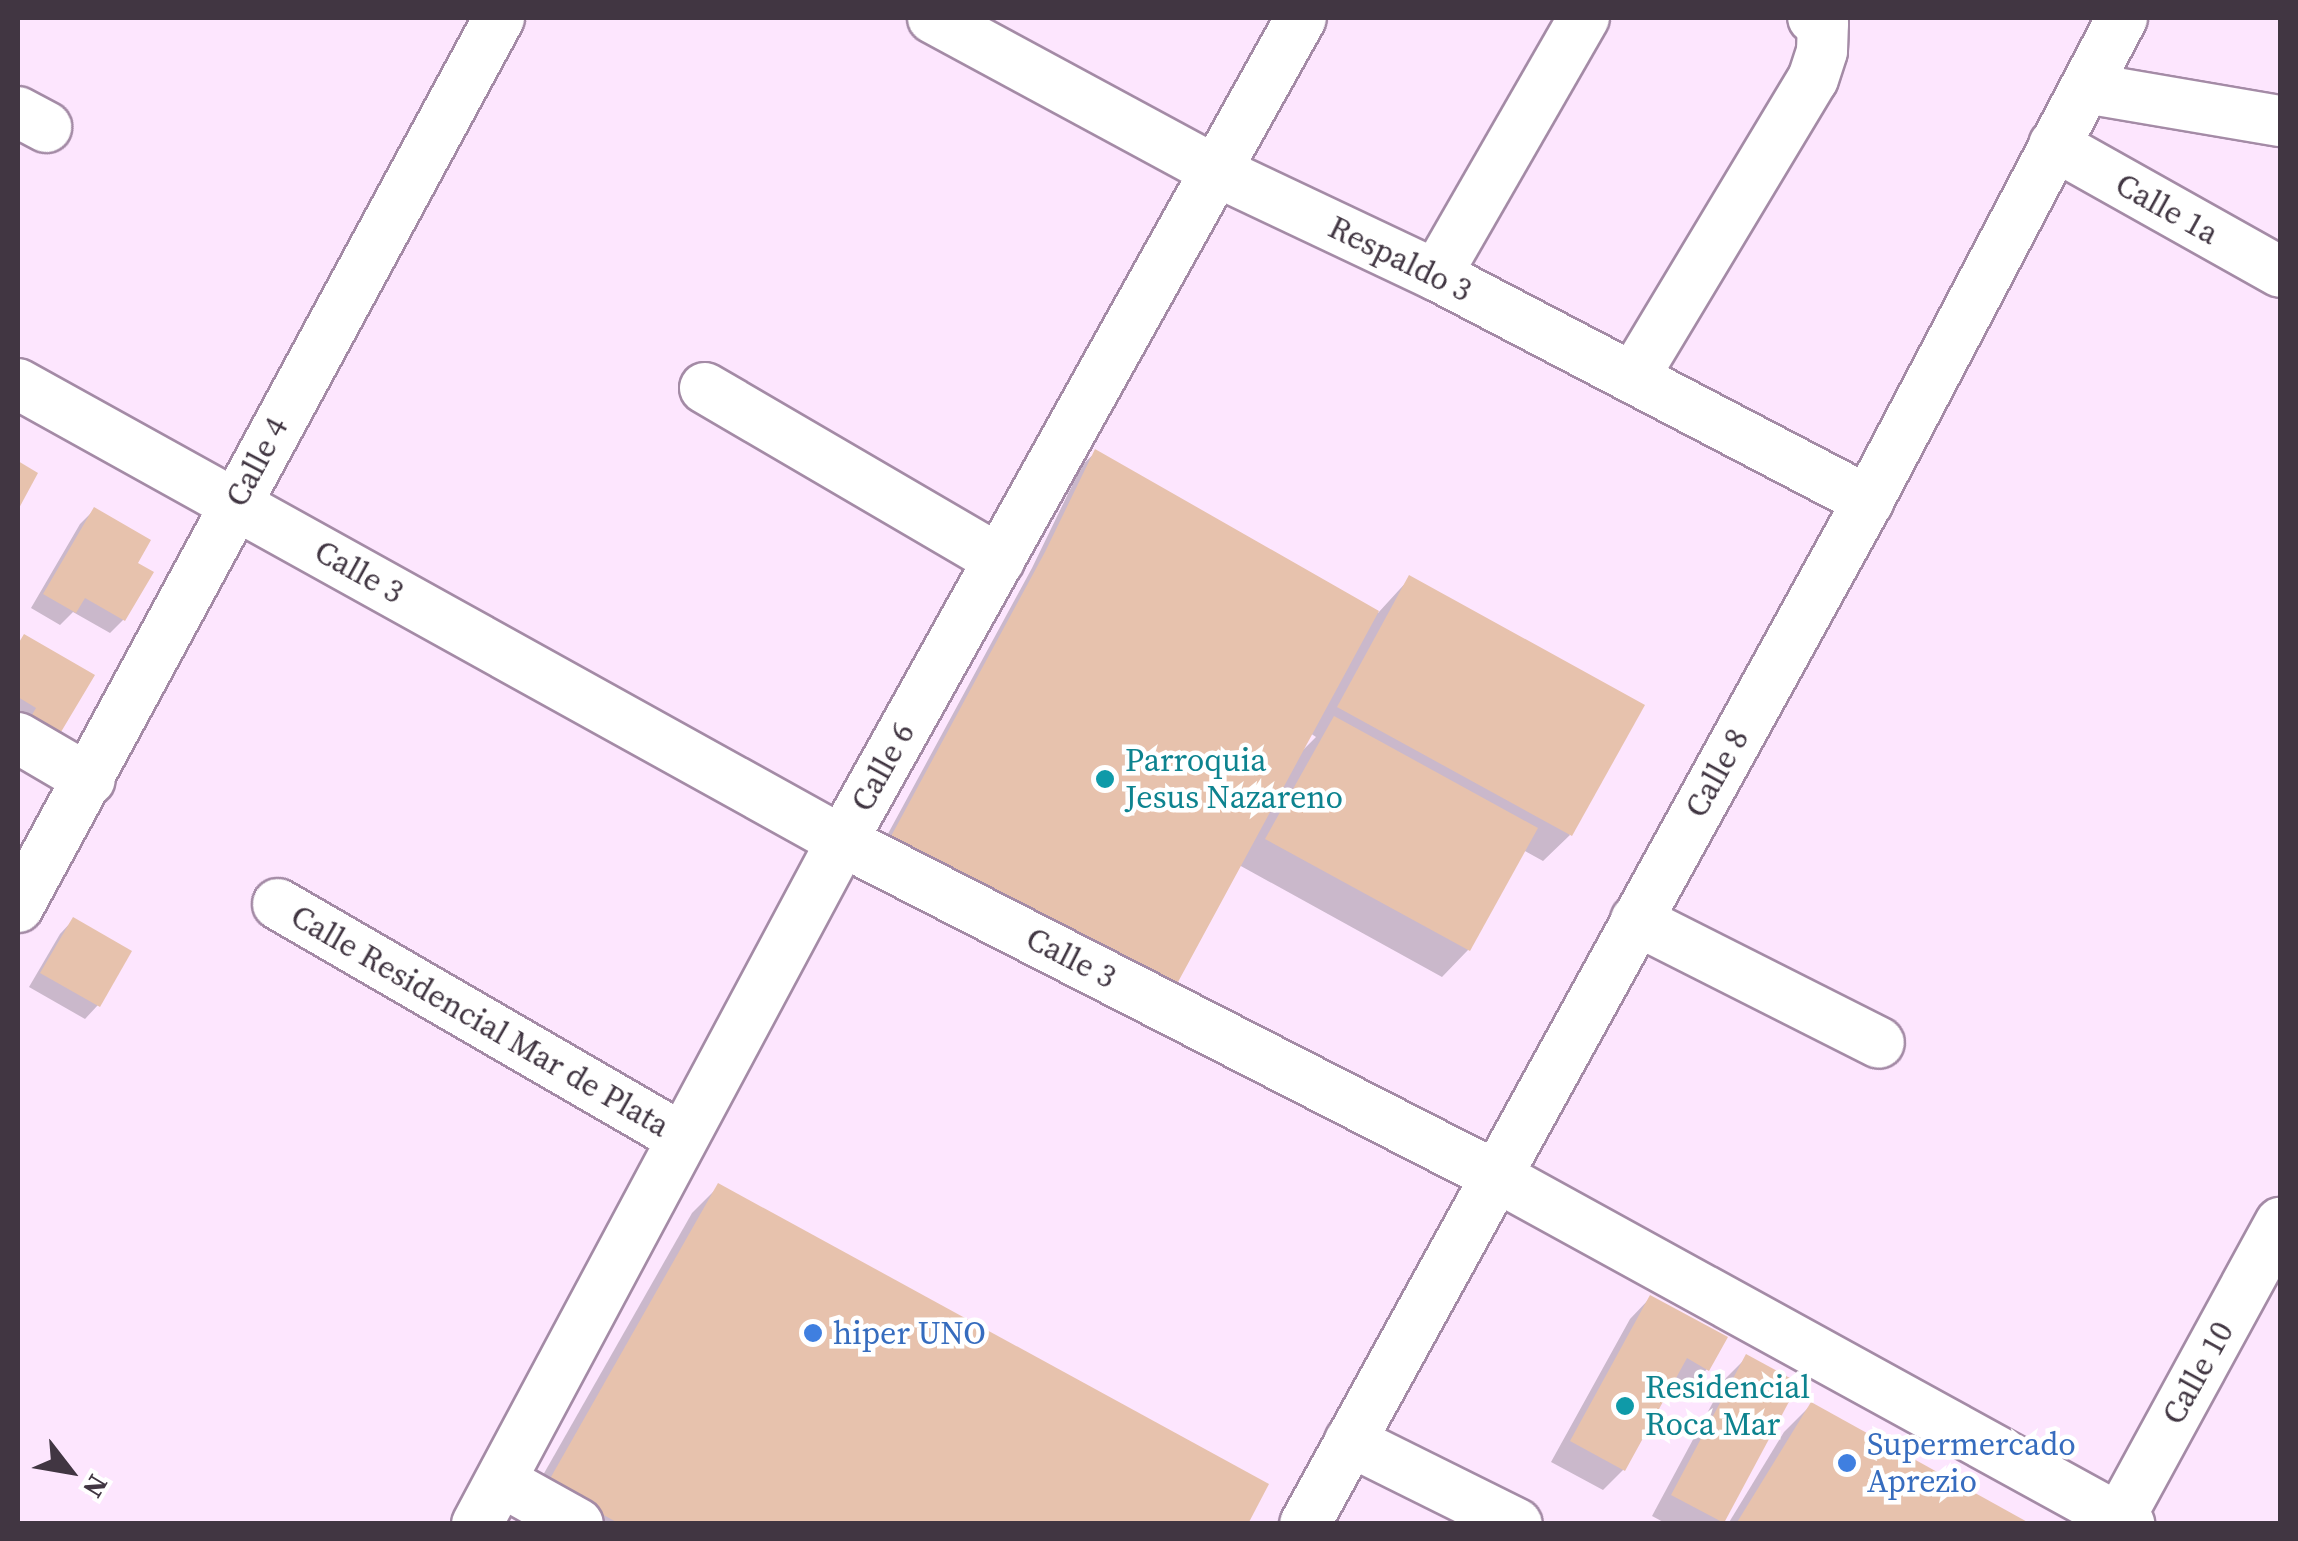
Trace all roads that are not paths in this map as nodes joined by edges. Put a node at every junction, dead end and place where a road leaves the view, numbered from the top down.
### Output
1 (499, 18) edge
2 (933, 18) edge
3 (1302, 18) edge
4 (1584, 18) edge
5 (1813, 18) edge
6 (2122, 18) edge
7 (2086, 88) junction
8 (2280, 122) edge
9 (2054, 145) junction
10 (1216, 171) junction
11 (2280, 272) edge
12 (1436, 275) junction
13 (1633, 378) junction
14 (18, 384) edge
15 (706, 388) dead end
16 (1868, 501) junction
17 (234, 503) junction
18 (999, 560) junction
19 (18, 738) edge
20 (90, 780) junction
21 (842, 840) junction
22 (278, 904) dead end
23 (18, 907) edge
24 (1636, 920) junction
25 (1879, 1043) dead end
26 (682, 1138) junction
27 (1494, 1175) junction
28 (2280, 1223) edge
29 (1350, 1442) junction
30 (501, 1480) junction
31 (2121, 1522) edge
32 (477, 1524) edge
33 (578, 1524) edge
34 (1305, 1524) edge
35 (1517, 1524) edge

1 - 17 street, Calle 4
2 - 10 street, Respaldo 3
3 - 10 street, Calle 6
4 - 12 street
5 - 13 street
6 - 7 street, Calle 8
7 - 8 street
7 - 9 street, Calle 8
9 - 11 street, Calle 1a
9 - 16 street, Calle 8
10 - 12 street, Respaldo 3
10 - 18 street, Calle 6
12 - 13 street, Respaldo 3
13 - 16 street, Respaldo 3
14 - 17 street, Calle 3
15 - 18 street
16 - 24 street, Calle 8
17 - 20 street, Calle 4
17 - 21 street, Calle 3
18 - 21 street, Calle 6
19 - 20 street
20 - 23 street, Calle 4
21 - 26 street, Calle 6
21 - 27 street, Calle 3
22 - 26 street, Calle Residencial Mar de Plata
24 - 25 street
24 - 27 street, Calle 8
26 - 30 street, Calle 6
27 - 29 street, Calle 8
27 - 31 street, Calle 3
28 - 31 street, Calle 10
29 - 34 street, Calle 8
29 - 35 street
30 - 32 street, Calle 6
30 - 33 street

